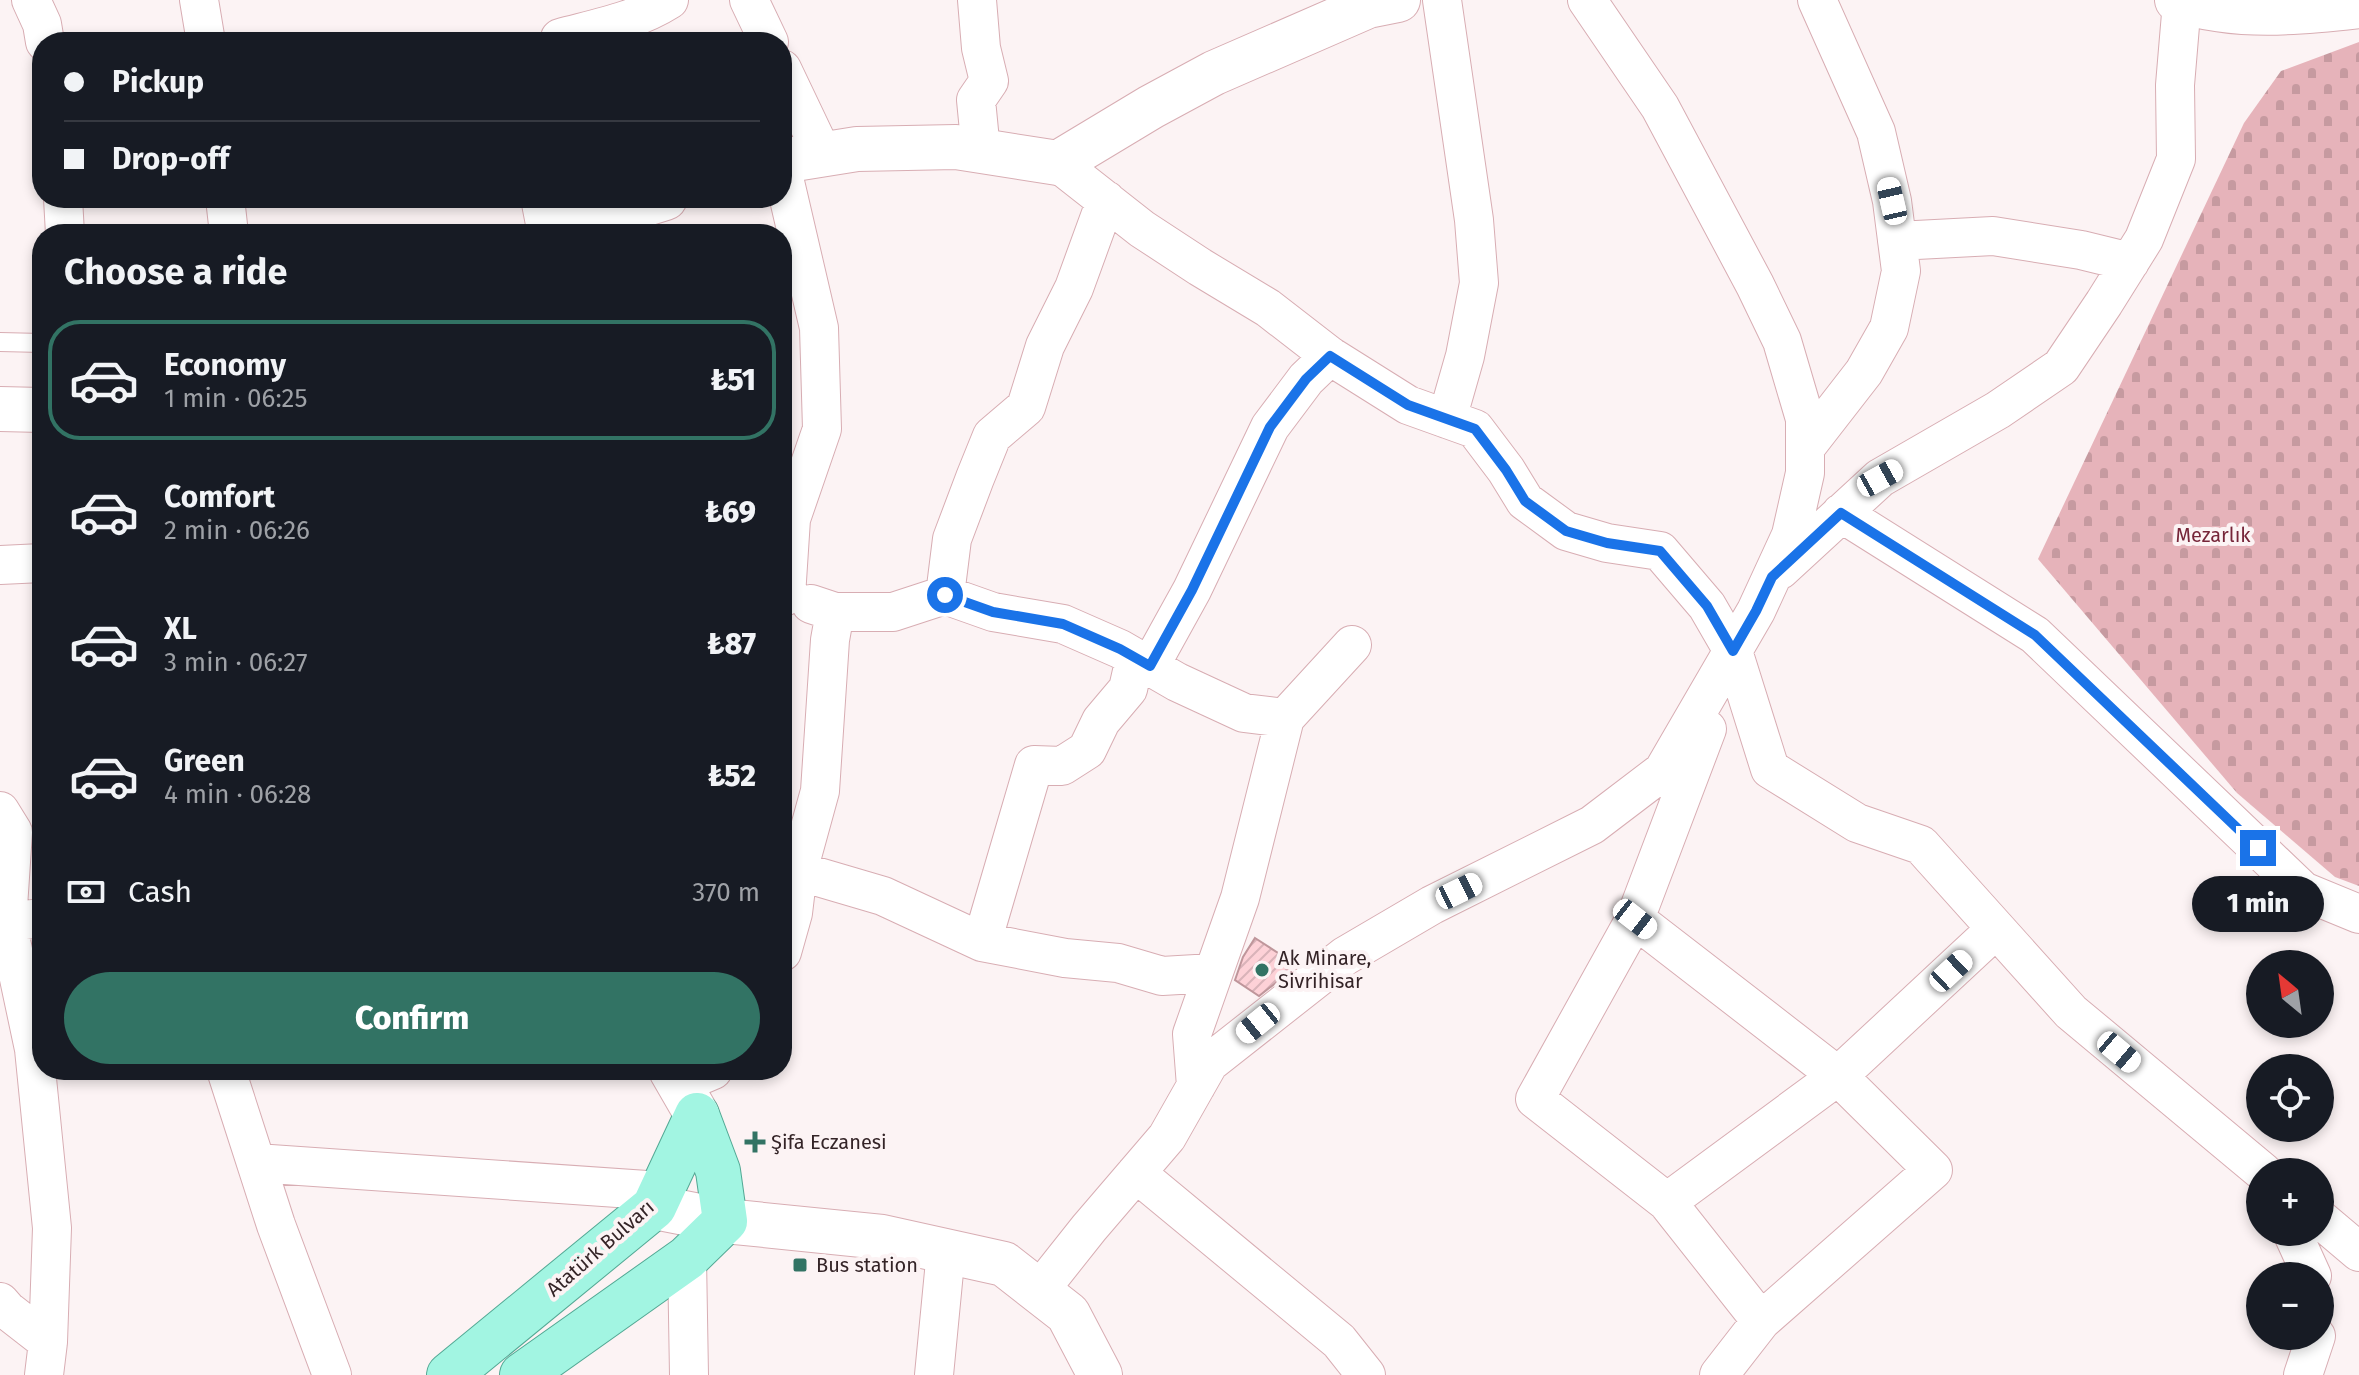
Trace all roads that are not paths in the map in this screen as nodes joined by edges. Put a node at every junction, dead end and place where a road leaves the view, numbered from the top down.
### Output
1 (31, 0) edge
2 (199, 0) edge
3 (669, 0) edge
4 (749, 0) edge
5 (977, 0) edge
6 (1398, 0) edge
7 (1442, 0) edge
8 (1587, 0) edge
9 (1817, 0) edge
10 (2180, 1) edge
11 (2359, 6) edge
12 (1335, 7) edge
13 (43, 32) edge
14 (204, 32) edge
15 (583, 32) edge
16 (764, 32) edge
17 (792, 111) edge
18 (981, 151) junction
19 (803, 158) edge
20 (1058, 163) junction
21 (1106, 200) junction
22 (632, 208) edge
23 (791, 208) edge
24 (580, 224) edge
25 (1897, 241) junction
26 (2130, 262) junction
27 (0, 342) edge
28 (32, 343) edge
29 (1330, 356) junction
30 (0, 409) edge
31 (32, 410) edge
32 (1447, 419) junction
33 (1805, 448) junction
34 (1841, 513) junction
35 (792, 516) edge
36 (32, 563) edge
37 (0, 565) edge
38 (1772, 577) junction
39 (945, 595) junction
40 (792, 599) edge
41 (835, 612) junction
42 (1352, 645) dead end
43 (1733, 651) junction
44 (1143, 662) junction
45 (1285, 718) junction
46 (0, 811) edge
47 (792, 866) edge
48 (792, 872) edge
49 (2359, 914) edge
50 (16, 919) edge
51 (1635, 919) junction
52 (1996, 929) junction
53 (982, 942) junction
54 (1213, 973) junction
55 (32, 1035) edge
56 (1838, 1076) junction
57 (37, 1080) edge
58 (229, 1080) edge
59 (690, 1085) edge
60 (1196, 1086) junction
61 (2246, 1158) edge
62 (256, 1163) junction
63 (1136, 1173) junction
64 (657, 1199) junction
65 (1667, 1202) junction
66 (725, 1221) junction
67 (946, 1251) junction
68 (687, 1258) junction
69 (1039, 1291) junction
70 (0, 1302) edge
71 (1761, 1321) junction
72 (2311, 1350) edge
73 (46, 1359) edge
74 (452, 1374) edge
75 (332, 1375) edge
76 (522, 1375) edge
77 (689, 1375) edge
78 (934, 1375) edge
79 (1100, 1375) edge
80 (1366, 1375) edge
81 (1719, 1375) edge
82 (2303, 1375) edge

1 - 13 street
2 - 14 street
3 - 15 street
4 - 16 street
5 - 18 street
6 - 12 street
7 - 32 street
8 - 33 street
9 - 25 street
10 - 11 street
10 - 26 street
12 - 20 street
17 - 19 street
18 - 19 street
18 - 20 street
20 - 21 street
21 - 29 street
21 - 39 street
22 - 24 street
23 - 35 street
25 - 26 street
25 - 33 street
26 - 34 street
27 - 28 lane
29 - 32 street
29 - 44 street
30 - 31 street
32 - 43 street
33 - 38 street
34 - 38 street
34 - 49 street
36 - 37 street
38 - 43 street
39 - 41 street
39 - 44 street
40 - 41 street
41 - 47 street
42 - 45 street
43 - 51 street
43 - 52 street
43 - 60 street
44 - 45 street
44 - 53 street
45 - 54 street
46 - 50 street
48 - 53 street
50 - 55 street
51 - 56 street
51 - 65 street
52 - 56 street
52 - 61 street
53 - 54 street
54 - 60 street
56 - 65 street
56 - 71 street
57 - 73 street
58 - 62 street
59 - 64 main road, Atatürk Bulvarı
59 - 66 main road, Atatürk Bulvarı
60 - 63 street
62 - 64 street
62 - 75 street
63 - 69 street
63 - 80 street
64 - 66 street
64 - 74 main road, Atatürk Bulvarı
65 - 71 street
66 - 67 street
66 - 68 main road
67 - 69 street
67 - 78 street
68 - 76 main road
68 - 77 street
69 - 79 street
70 - 73 street
71 - 81 street
72 - 82 street

